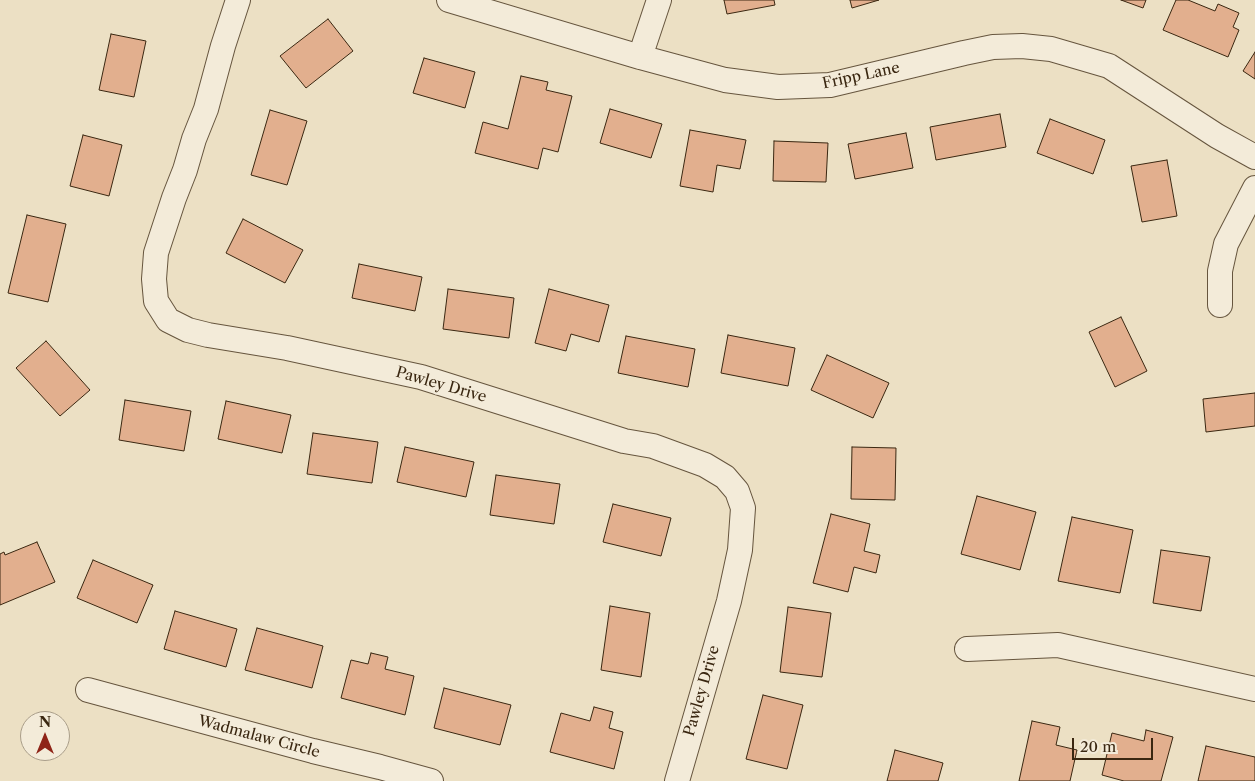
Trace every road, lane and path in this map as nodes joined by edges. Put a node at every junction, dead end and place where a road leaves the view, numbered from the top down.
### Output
1 (238, 0) edge
2 (449, 0) edge
3 (659, 0) edge
4 (640, 57) junction
5 (1255, 157) edge
6 (1255, 188) edge
7 (1220, 305) dead end
8 (967, 649) dead end
9 (1255, 689) edge
10 (88, 690) dead end
11 (431, 781) edge
12 (677, 781) edge

1 - 12 street, Pawley Drive
2 - 4 street, Fripp Lane
3 - 4 street
4 - 5 street, Fripp Lane
6 - 7 street
8 - 9 street
10 - 11 street, Wadmalaw Circle

